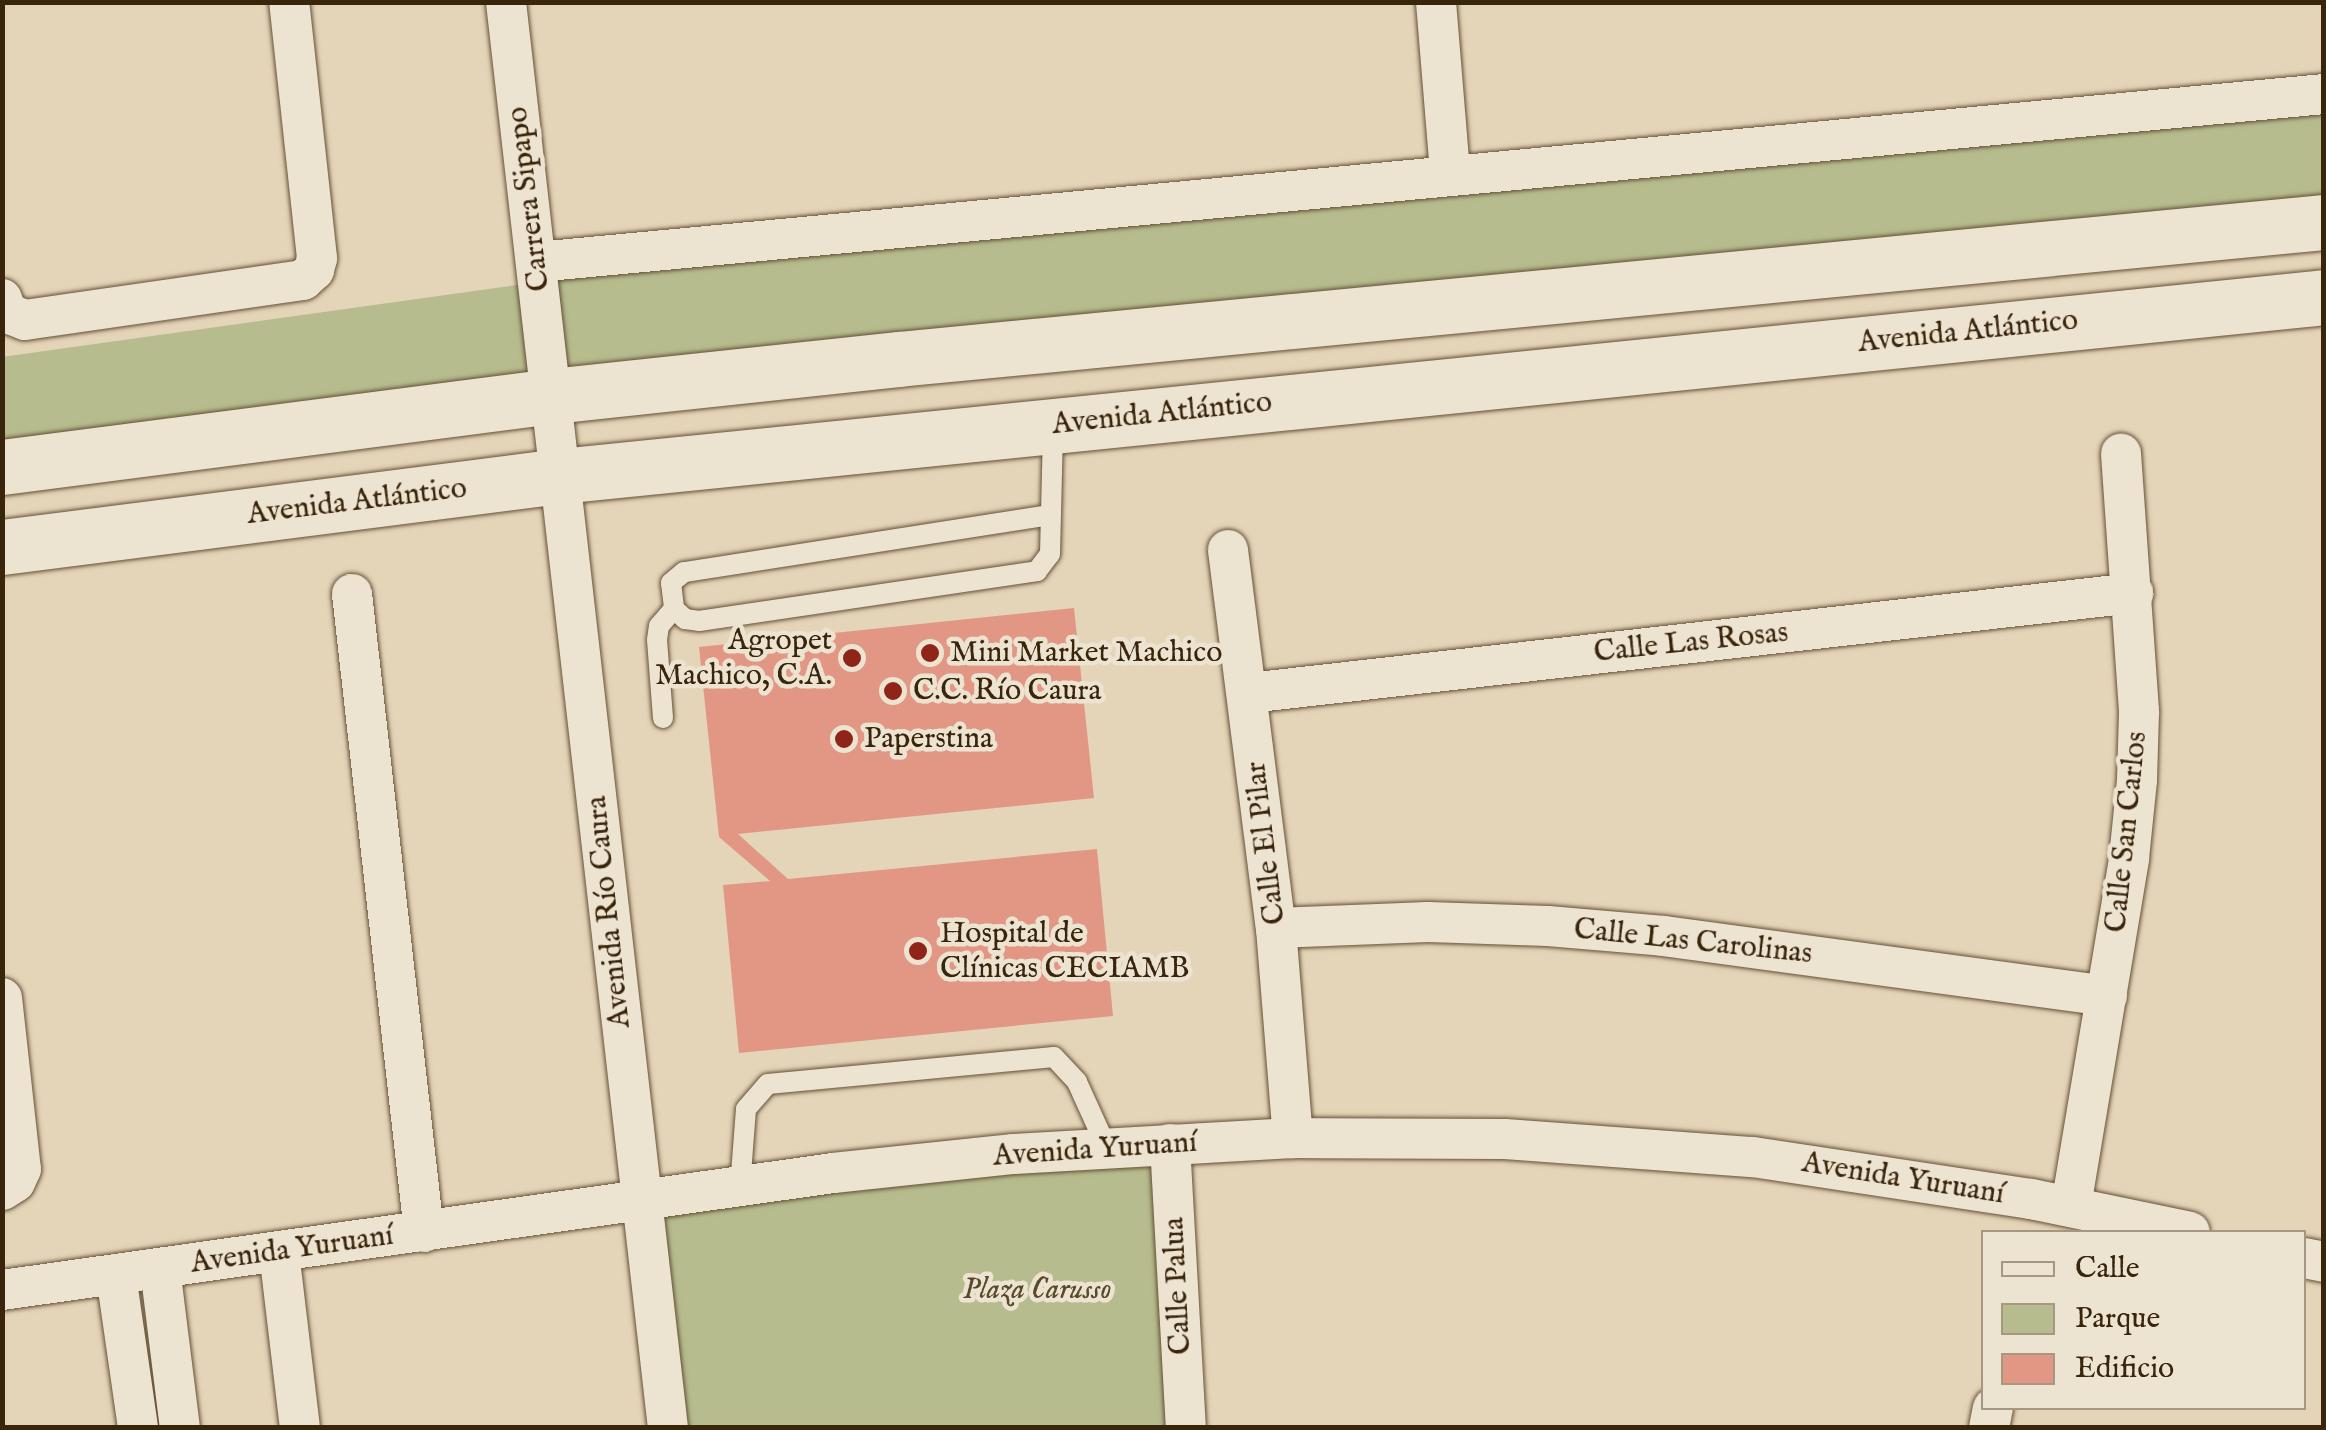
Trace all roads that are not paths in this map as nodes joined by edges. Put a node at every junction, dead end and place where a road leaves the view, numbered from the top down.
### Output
1 (289, 2) edge
2 (506, 2) edge
3 (1436, 2) edge
4 (2324, 94) edge
5 (1450, 174) junction
6 (2324, 222) edge
7 (536, 262) junction
8 (2324, 297) edge
9 (2, 299) edge
10 (552, 396) junction
11 (1053, 425) junction
12 (2121, 454) dead end
13 (2, 467) edge
14 (560, 476) junction
15 (1050, 514) junction
16 (2, 547) edge
17 (1228, 550) dead end
18 (352, 594) dead end
19 (2133, 594) junction
20 (674, 609) junction
21 (1248, 694) junction
22 (664, 718) dead end
23 (1276, 928) junction
24 (2108, 996) junction
25 (2, 998) edge
26 (1293, 1138) junction
27 (1170, 1144) junction
28 (1107, 1148) junction
29 (740, 1187) junction
30 (2, 1190) edge
31 (642, 1202) junction
32 (2070, 1206) junction
33 (2028, 1216) edge
34 (2181, 1230) edge
35 (424, 1232) junction
36 (279, 1252) junction
37 (160, 1268) junction
38 (116, 1274) junction
39 (2, 1290) edge
40 (138, 1428) edge
41 (180, 1428) edge
42 (300, 1428) edge
43 (668, 1428) edge
44 (1186, 1428) edge

1 - 9 street
2 - 7 street, Carrera Sipapo
3 - 5 street
4 - 5 street
5 - 7 street
6 - 10 main road
7 - 10 street, Carrera Sipapo
8 - 11 main road, Avenida Atlántico
10 - 13 main road
10 - 14 street, Avenida Río Caura
11 - 14 main road, Avenida Atlántico
11 - 15 lane
12 - 19 street, Calle San Carlos
14 - 16 main road, Avenida Atlántico
14 - 31 street, Avenida Río Caura
15 - 20 lane
15 - 20 lane
17 - 21 street, Calle El Pilar
18 - 35 street
19 - 21 street, Calle Las Rosas
19 - 24 street, Calle San Carlos
20 - 22 lane
21 - 23 street, Calle El Pilar
23 - 24 street, Calle Las Carolinas
23 - 26 street, Calle El Pilar
24 - 32 street, Calle San Carlos
25 - 30 street
26 - 27 street, Avenida Yuruaní
26 - 33 street, Avenida Yuruaní
27 - 28 street, Avenida Yuruaní
27 - 44 street, Calle Palua
28 - 29 street, Avenida Yuruaní
28 - 29 lane
29 - 31 street, Avenida Yuruaní
31 - 35 street, Avenida Yuruaní
31 - 43 street, Avenida Río Caura
32 - 33 street, Avenida Yuruaní
32 - 34 street, Avenida Yuruaní
35 - 36 street, Avenida Yuruaní
36 - 37 street, Avenida Yuruaní
36 - 42 street
37 - 38 street, Avenida Yuruaní
37 - 41 street
38 - 39 street, Avenida Yuruaní
38 - 40 street

